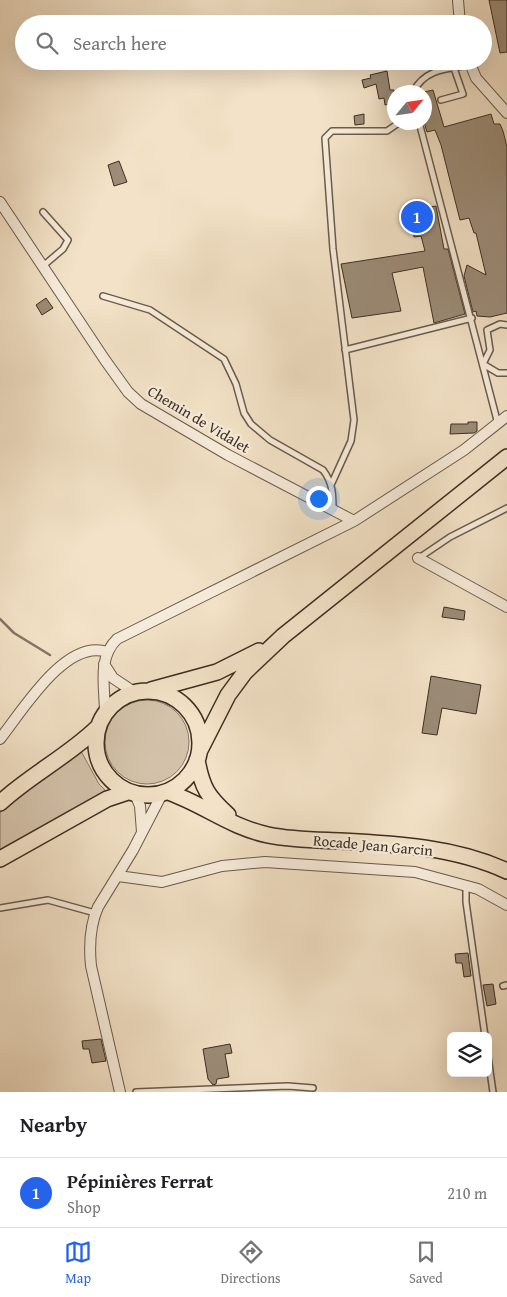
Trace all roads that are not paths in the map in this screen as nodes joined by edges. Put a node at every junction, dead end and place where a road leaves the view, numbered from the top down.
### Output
1 (458, 0) edge
2 (459, 15) edge
3 (442, 70) edge
4 (455, 70) edge
5 (473, 70) edge
6 (417, 85) edge
7 (441, 100) dead end
8 (507, 113) edge
9 (388, 130) edge
10 (421, 130) edge
11 (0, 202) edge
12 (43, 212) dead end
13 (43, 266) junction
14 (103, 296) dead end
15 (472, 318) junction
16 (507, 325) edge
17 (345, 350) junction
18 (484, 364) junction
19 (507, 373) edge
20 (507, 416) edge
21 (498, 424) junction
22 (507, 456) edge
23 (331, 485) junction
24 (507, 508) edge
25 (333, 510) junction
26 (354, 521) junction
27 (418, 558) joint
28 (507, 607) edge
29 (283, 636) junction
30 (107, 652) junction
31 (104, 664) junction
32 (141, 692) junction
33 (105, 713) junction
34 (97, 728) junction
35 (0, 739) edge
36 (199, 755) junction
37 (131, 793) junction
38 (165, 793) junction
39 (0, 804) edge
40 (239, 825) junction
41 (142, 834) junction
42 (0, 859) edge
43 (507, 871) edge
44 (118, 876) junction
45 (466, 886) junction
46 (507, 905) edge
47 (0, 908) edge
48 (96, 913) junction
49 (484, 1032) edge
50 (491, 1077) edge
51 (313, 1088) dead end
52 (120, 1092) edge
53 (136, 1092) edge
54 (493, 1092) edge

1 - 2 street
3 - 6 lane
4 - 7 lane
5 - 8 street
9 - 17 lane
10 - 15 lane
11 - 13 street, Chemin de Vidalet
12 - 13 lane
13 - 25 street, Chemin de Vidalet
14 - 23 lane
15 - 17 lane
15 - 18 lane
16 - 18 lane
17 - 23 lane
18 - 19 lane
18 - 21 lane
20 - 21 street
21 - 26 street
22 - 29 main road
23 - 25 lane
24 - 27 lane
25 - 26 street, Chemin de Vidalet
26 - 30 street
27 - 28 street
29 - 32 main road
29 - 36 main road
30 - 31 street
30 - 35 street
31 - 32 street
31 - 33 street
32 - 33 main road
32 - 36 main road
33 - 34 main road
34 - 37 main road
34 - 39 main road
36 - 38 main road
36 - 40 main road, Rocade Jean Garcin
37 - 38 main road
37 - 41 street
37 - 42 main road
38 - 40 main road, Rocade Jean Garcin
38 - 41 street
40 - 43 main road, Rocade Jean Garcin
41 - 44 street
44 - 45 street
44 - 48 street
45 - 46 street
45 - 49 lane
47 - 48 lane
48 - 52 street
50 - 54 lane
51 - 53 lane

